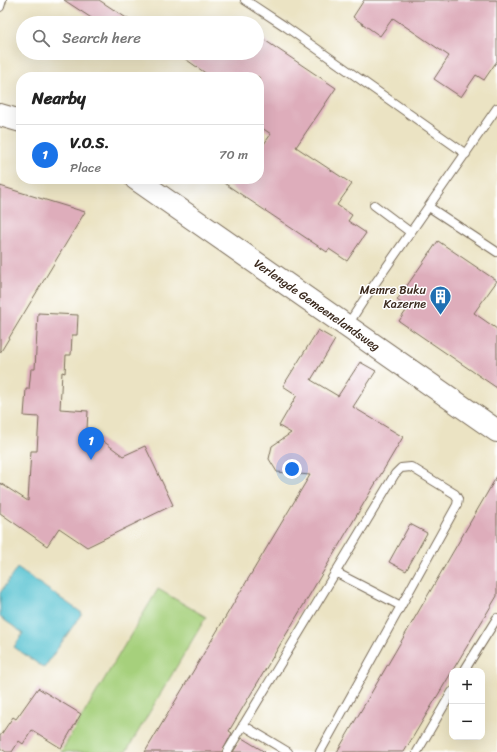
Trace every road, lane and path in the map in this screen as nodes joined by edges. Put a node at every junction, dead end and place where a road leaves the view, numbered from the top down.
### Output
1 (2, 0) edge
2 (245, 0) edge
3 (0, 7) edge
4 (497, 108) edge
5 (0, 115) edge
6 (16, 120) edge
7 (466, 154) junction
8 (143, 184) edge
9 (374, 205) dead end
10 (429, 207) junction
11 (410, 232) junction
12 (497, 252) edge
13 (347, 326) junction
14 (497, 431) edge
15 (335, 572) junction
16 (401, 606) junction
17 (497, 618) edge
18 (466, 668) edge
19 (449, 697) edge
20 (243, 725) junction
21 (227, 752) edge
22 (288, 752) edge
23 (320, 752) edge
24 (417, 752) edge

1 - 3 lane
2 - 7 lane
4 - 7 lane
5 - 6 street
7 - 10 lane
8 - 13 street, Verlengde Gemeenelandsweg
9 - 11 lane
10 - 11 lane
10 - 12 lane
11 - 13 lane
13 - 14 street, Verlengde Gemeenelandsweg
15 - 16 lane
15 - 16 lane
15 - 20 lane
16 - 23 lane
17 - 18 lane
19 - 24 lane
20 - 21 lane
20 - 22 lane

